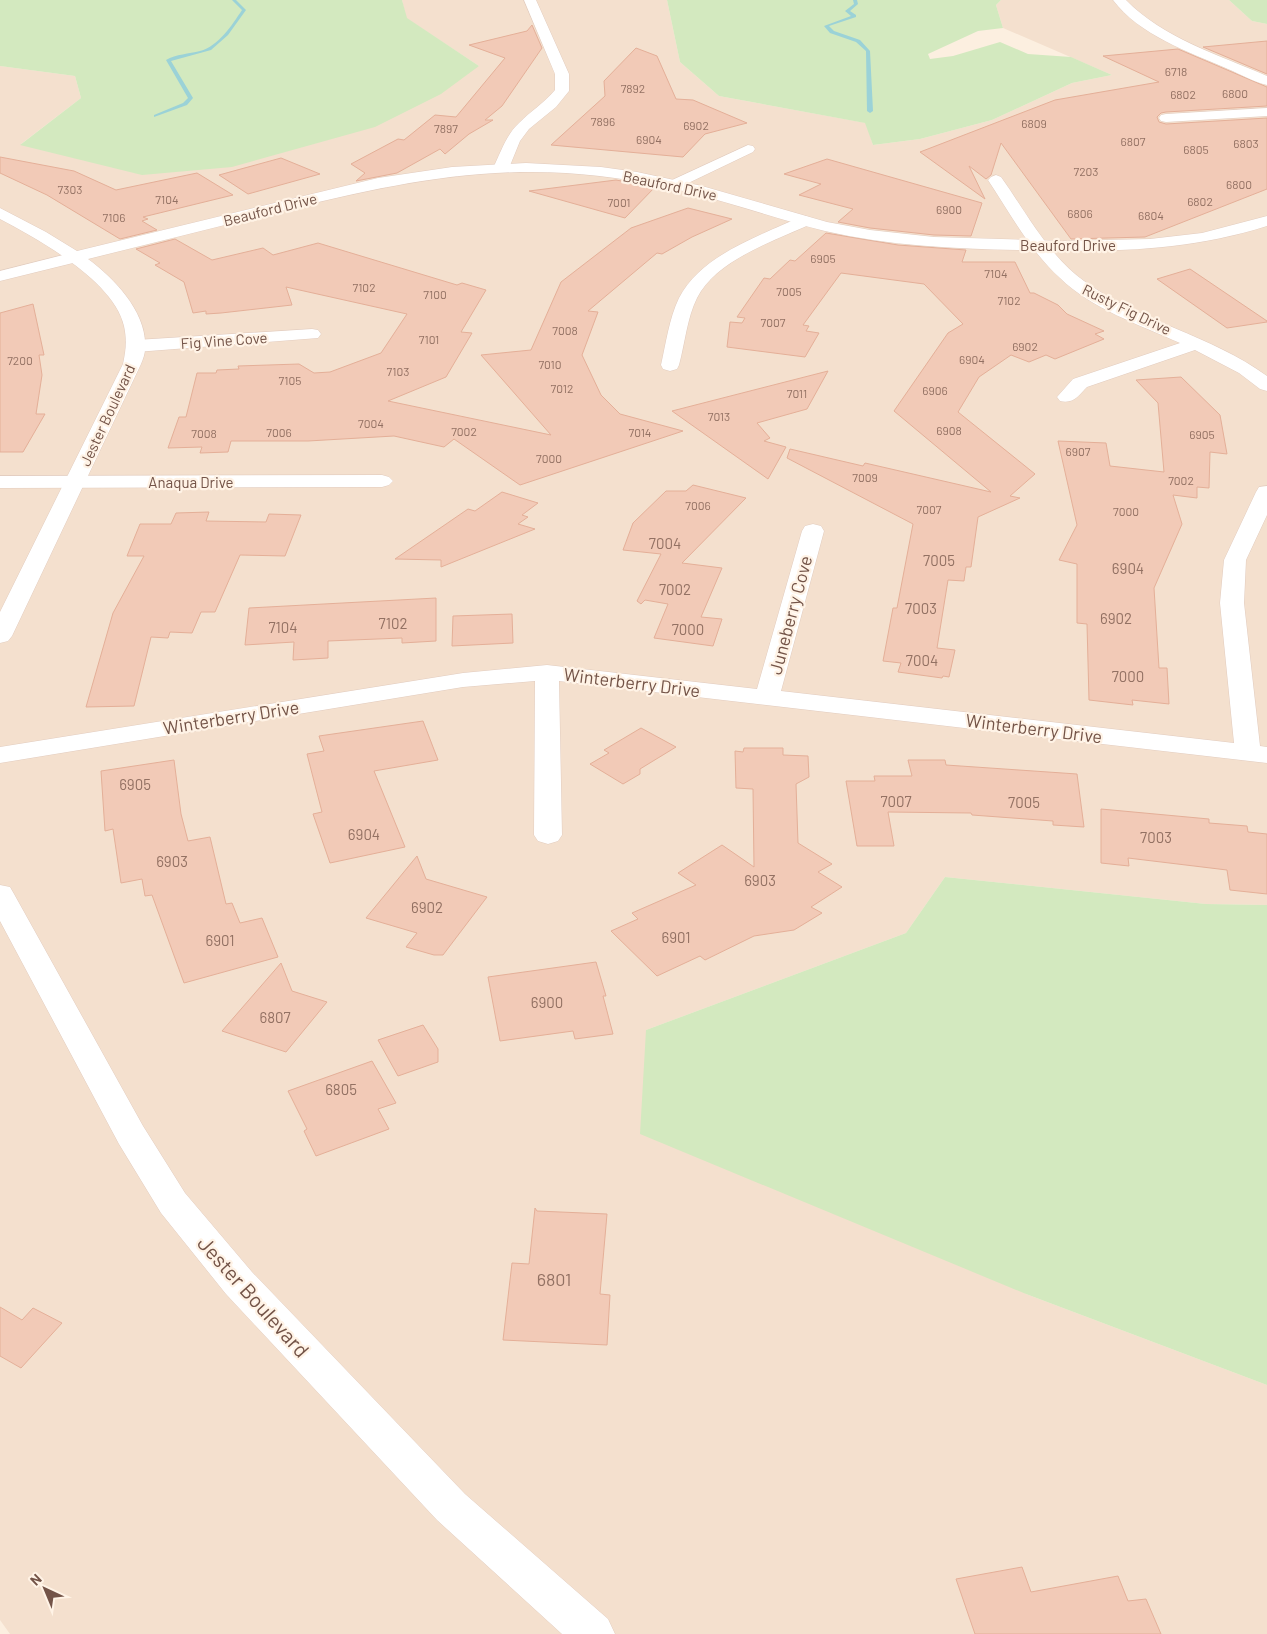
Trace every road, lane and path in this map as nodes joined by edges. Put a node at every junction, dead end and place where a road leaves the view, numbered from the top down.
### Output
1 (530, 0) edge
2 (1118, 0) edge
3 (1267, 81) edge
4 (1267, 112) edge
5 (1166, 118) dead end
6 (748, 149) dead end
7 (501, 168) junction
8 (996, 180) dead end
9 (675, 184) junction
10 (0, 213) edge
11 (804, 220) junction
12 (1267, 221) edge
13 (1040, 245) junction
14 (75, 257) junction
15 (0, 276) edge
16 (312, 334) dead end
17 (1197, 343) junction
18 (136, 346) junction
19 (670, 365) dead end
20 (1267, 385) edge
21 (1067, 397) dead end
22 (382, 481) dead end
23 (0, 482) edge
24 (75, 482) junction
25 (1267, 492) edge
26 (813, 531) dead end
27 (0, 636) edge
28 (547, 672) junction
29 (768, 698) junction
30 (1257, 754) edge
31 (0, 755) edge
32 (548, 835) dead end
33 (2, 903) edge
34 (593, 1634) edge

1 - 7 street
2 - 3 street
4 - 5 street
6 - 9 street
7 - 9 street, Beauford Drive
7 - 14 street, Beauford Drive
8 - 13 street, Rusty Fig Drive
9 - 11 street, Beauford Drive
10 - 14 street, Jester Boulevard
11 - 13 street, Beauford Drive
11 - 19 street
12 - 13 street, Beauford Drive
13 - 17 street, Rusty Fig Drive
14 - 15 street, Beauford Drive
14 - 18 street, Jester Boulevard
16 - 18 street, Fig Vine Cove
17 - 20 street, Rusty Fig Drive
17 - 21 street
18 - 24 street, Jester Boulevard
22 - 24 street, Anaqua Drive
23 - 24 street, Anaqua Drive
24 - 27 street, Jester Boulevard
25 - 30 street
26 - 29 street, Juneberry Cove
28 - 29 street, Winterberry Drive
28 - 31 street, Winterberry Drive
28 - 32 street
29 - 30 street, Winterberry Drive
33 - 34 street, Jester Boulevard

